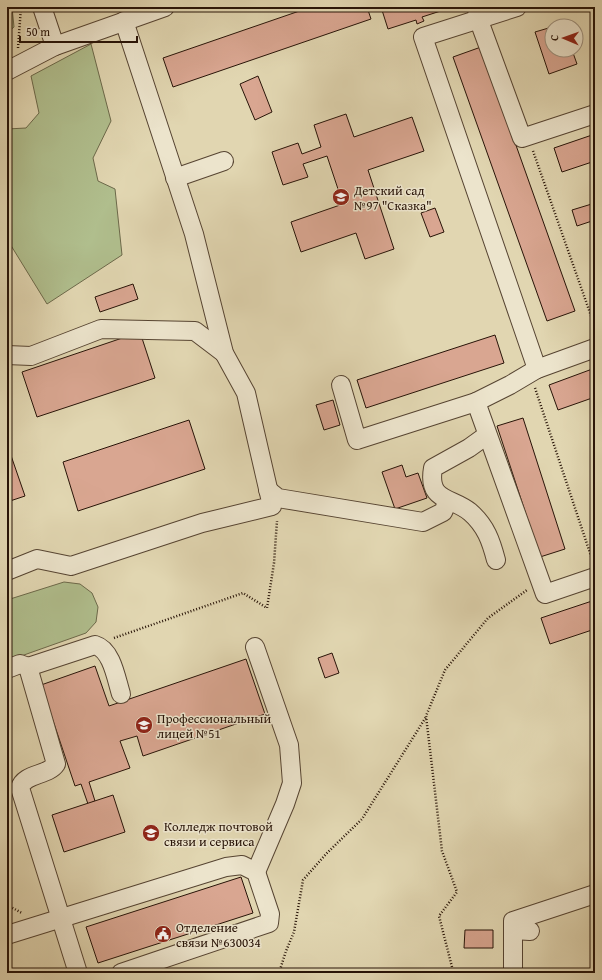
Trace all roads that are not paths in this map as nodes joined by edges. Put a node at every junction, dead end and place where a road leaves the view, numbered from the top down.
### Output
1 (42, 7) edge
2 (165, 7) edge
3 (517, 7) edge
4 (478, 13) edge
5 (124, 21) junction
6 (56, 46) junction
7 (7, 72) edge
8 (595, 114) edge
9 (224, 161) dead end
10 (175, 178) junction
11 (595, 348) edge
12 (224, 353) junction
13 (7, 355) edge
14 (533, 371) junction
15 (341, 385) dead end
16 (476, 402) junction
17 (487, 435) junction
18 (270, 498) junction
19 (448, 501) junction
20 (496, 560) dead end
21 (7, 571) edge
22 (595, 577) edge
23 (255, 647) dead end
24 (28, 667) junction
25 (7, 669) edge
26 (121, 694) dead end
27 (256, 872) junction
28 (595, 894) edge
29 (61, 920) junction
30 (7, 935) edge
31 (78, 973) edge
32 (121, 973) edge
33 (513, 973) edge

1 - 6 street
2 - 5 street
3 - 4 street
4 - 8 street
4 - 14 street
5 - 6 street
5 - 10 street
6 - 7 street
9 - 10 street
10 - 12 street
11 - 14 street
12 - 13 street
12 - 18 street
14 - 16 street
15 - 16 street
16 - 17 street
17 - 19 street
17 - 22 street
18 - 19 street
18 - 21 street
19 - 20 street
23 - 27 street
24 - 25 street
24 - 26 street
24 - 29 street
27 - 29 street
27 - 32 street
28 - 33 street
29 - 30 street
29 - 31 street

